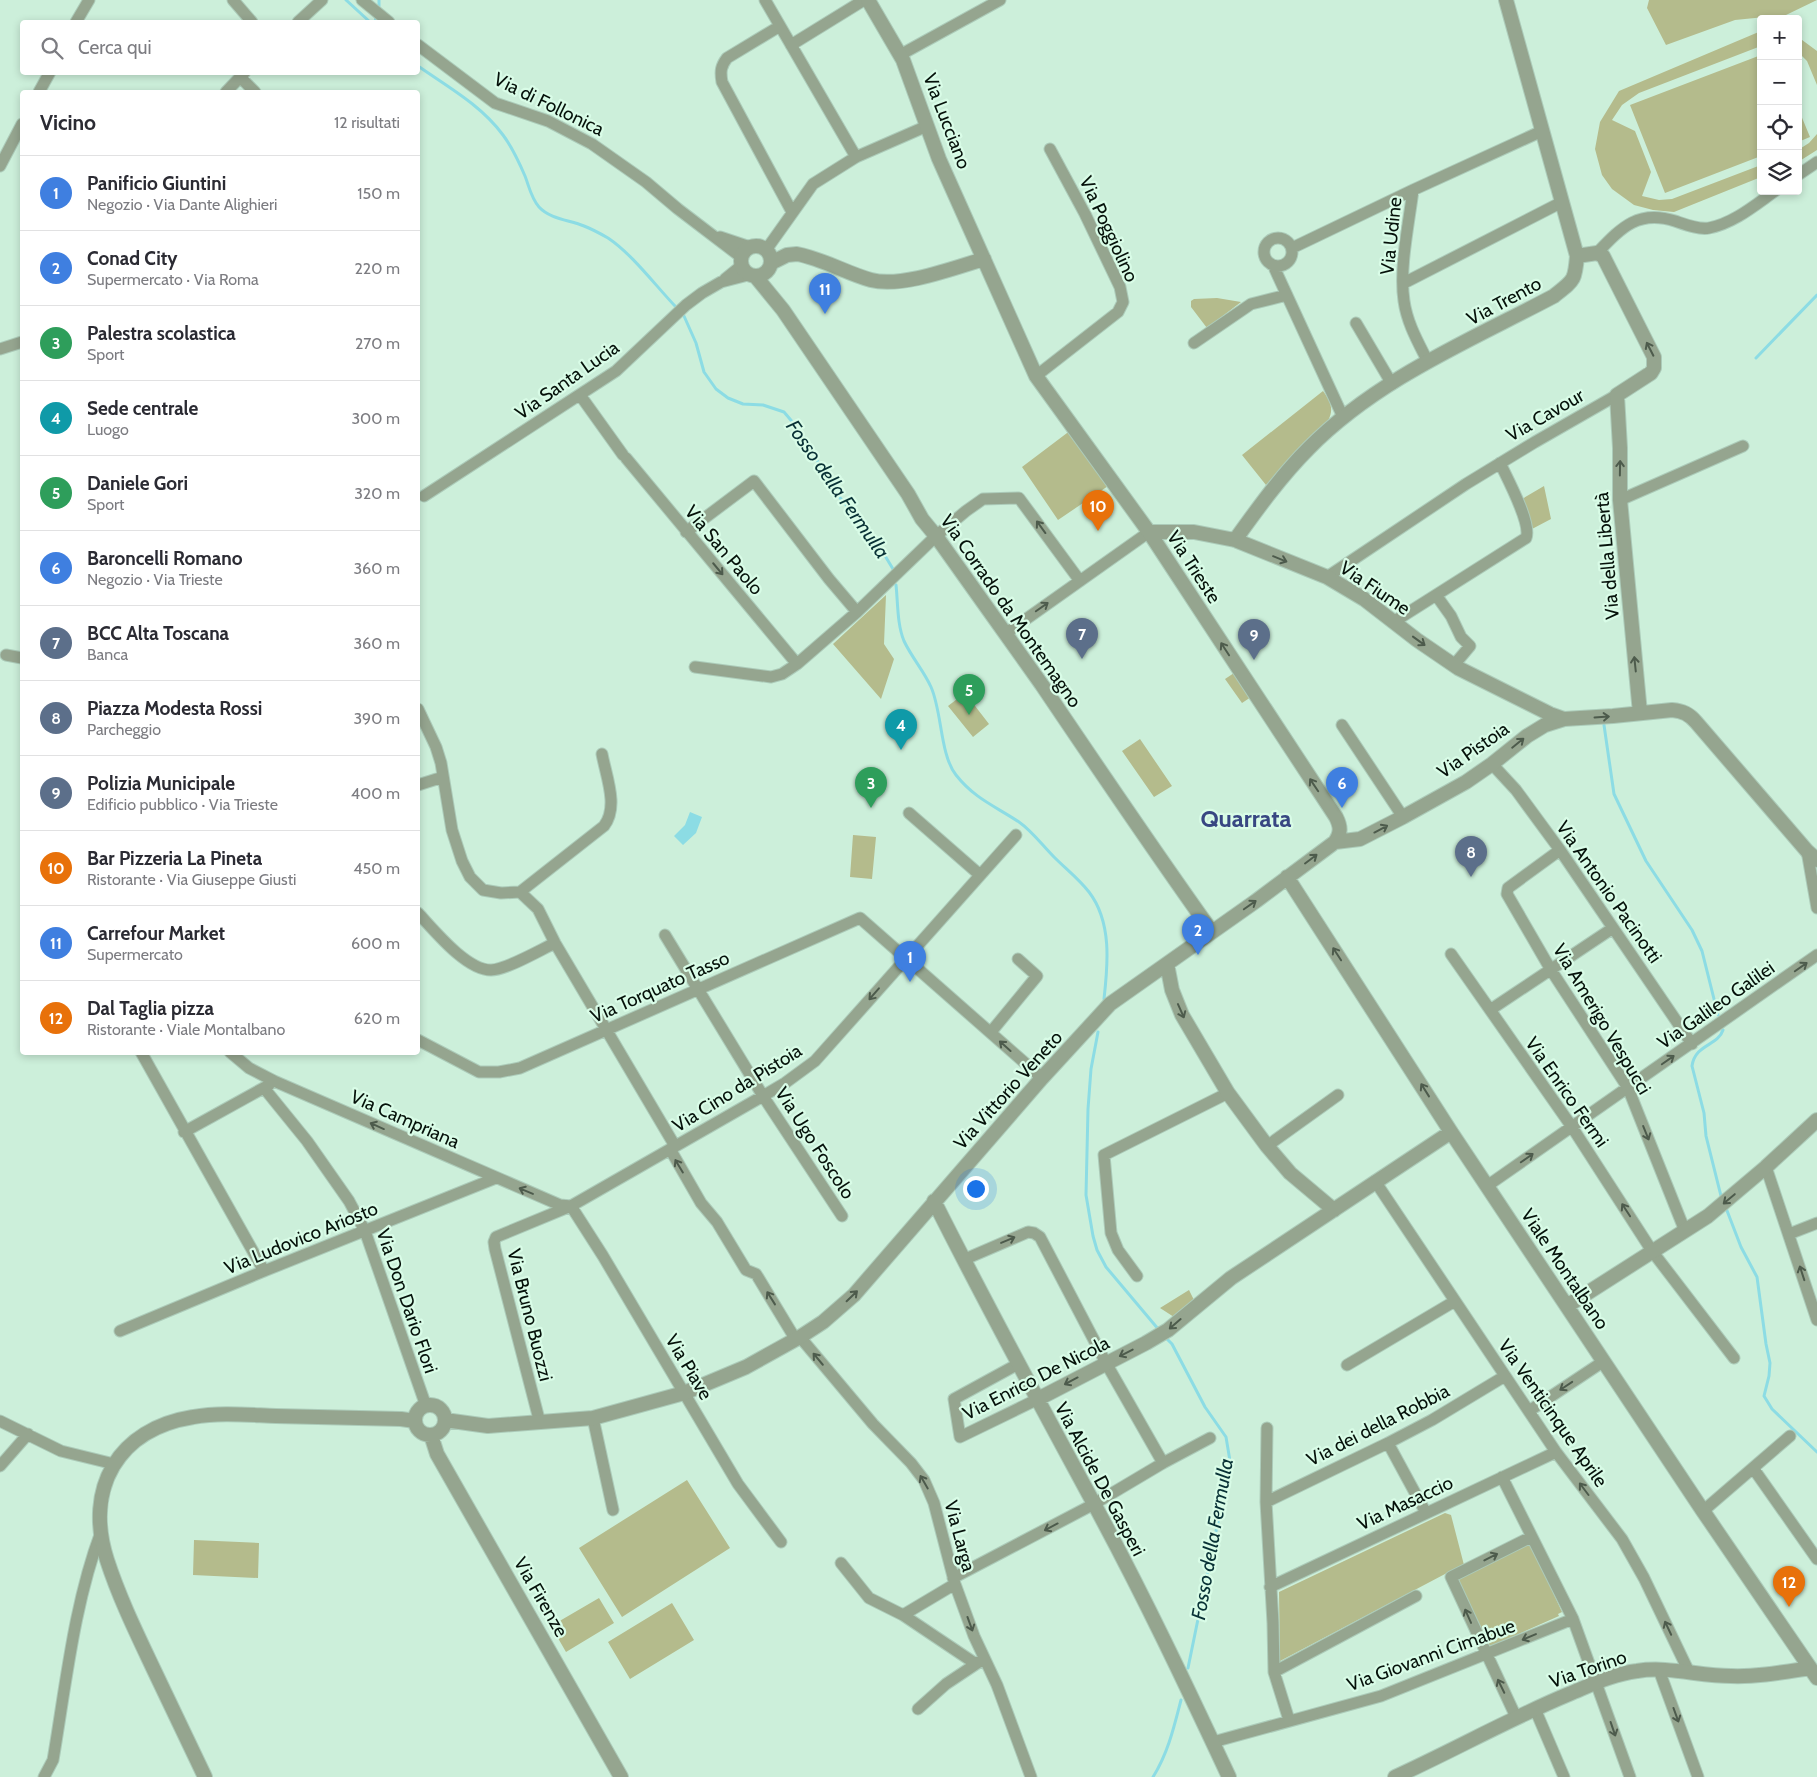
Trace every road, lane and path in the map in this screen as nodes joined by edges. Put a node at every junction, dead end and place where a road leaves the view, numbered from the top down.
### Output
1 (89, 0) edge
2 (233, 0) edge
3 (322, 0) edge
4 (362, 0) edge
5 (765, 0) edge
6 (864, 0) edge
7 (868, 0) edge
8 (1000, 0) edge
9 (1508, 1) edge
10 (77, 20) edge
11 (250, 20) edge
12 (300, 20) edge
13 (387, 20) edge
14 (780, 26) junction
15 (791, 45) junction
16 (420, 47) edge
17 (900, 55) junction
18 (48, 75) edge
19 (243, 75) edge
20 (40, 90) edge
21 (228, 90) edge
22 (254, 90) edge
23 (927, 126) junction
24 (20, 128) edge
25 (1542, 131) junction
26 (1050, 150) dead end
27 (856, 158) junction
28 (1817, 162) edge
29 (0, 166) edge
30 (1802, 172) edge
31 (1413, 190) junction
32 (1769, 195) edge
33 (1562, 202) junction
34 (792, 212) junction
35 (1292, 248) junction
36 (1597, 253) junction
37 (1577, 256) junction
38 (769, 259) junction
39 (984, 259) junction
40 (747, 265) junction
41 (1273, 265) junction
42 (1404, 283) junction
43 (1287, 295) junction
44 (783, 310) junction
45 (1356, 323) dead end
46 (20, 343) edge
47 (1194, 343) dead end
48 (0, 349) edge
49 (1428, 362) junction
50 (1036, 376) junction
51 (1392, 384) junction
52 (1617, 395) junction
53 (580, 396) junction
54 (1343, 417) junction
55 (1743, 446) dead end
56 (1500, 463) junction
57 (424, 496) dead end
58 (1620, 500) junction
59 (686, 532) junction
60 (1149, 532) junction
61 (936, 536) junction
62 (1235, 540) junction
63 (1327, 577) junction
64 (1080, 581) junction
65 (1436, 595) junction
66 (857, 612) junction
67 (1394, 621) junction
68 (1005, 634) junction
69 (6, 655) dead end
70 (20, 658) edge
71 (797, 664) junction
72 (1454, 665) junction
73 (695, 667) dead end
74 (420, 713) edge
75 (1640, 713) junction
76 (1564, 719) junction
77 (1342, 726) dead end
78 (602, 754) dead end
79 (1492, 764) junction
80 (443, 777) junction
81 (420, 784) edge
82 (909, 813) dead end
83 (1403, 817) junction
84 (1016, 835) dead end
85 (1335, 842) junction
86 (1560, 850) junction
87 (1812, 856) edge
88 (980, 875) junction
89 (1287, 878) junction
90 (520, 892) junction
91 (1817, 908) edge
92 (420, 916) edge
93 (1613, 928) junction
94 (1212, 932) junction
95 (665, 936) dead end
96 (555, 942) junction
97 (1451, 954) dead end
98 (1817, 955) edge
99 (906, 958) junction
100 (1018, 959) dead end
101 (1167, 964) junction
102 (1551, 970) junction
103 (697, 990) junction
104 (1490, 1010) junction
105 (608, 1029) junction
106 (991, 1032) junction
107 (420, 1041) edge
108 (1692, 1044) junction
109 (143, 1055) edge
110 (233, 1055) edge
111 (1042, 1078) junction
112 (274, 1081) junction
113 (264, 1088) junction
114 (1628, 1088) junction
115 (1228, 1093) junction
116 (1338, 1095) dead end
117 (763, 1096) junction
118 (1817, 1120) edge
119 (1572, 1127) junction
120 (184, 1132) junction
121 (1451, 1132) junction
122 (1267, 1146) junction
123 (672, 1148) junction
124 (1766, 1167) junction
125 (496, 1178) junction
126 (1374, 1181) junction
127 (1487, 1186) junction
128 (934, 1201) junction
129 (571, 1206) junction
130 (1334, 1210) junction
131 (842, 1216) dead end
132 (1817, 1223) edge
133 (365, 1231) junction
134 (1685, 1231) junction
135 (1789, 1234) junction
136 (1652, 1251) junction
137 (963, 1260) junction
138 (264, 1271) junction
139 (1137, 1276) dead end
140 (1455, 1301) junction
141 (1566, 1306) junction
142 (1817, 1320) edge
143 (120, 1331) dead end
144 (798, 1339) junction
145 (1734, 1358) dead end
146 (1604, 1361) junction
147 (1106, 1363) junction
148 (1018, 1364) junction
149 (1348, 1365) dead end
150 (1505, 1376) junction
151 (684, 1393) junction
152 (1036, 1400) junction
153 (426, 1406) junction
154 (1529, 1411) junction
155 (593, 1418) junction
156 (445, 1420) junction
157 (0, 1421) edge
158 (416, 1421) junction
159 (540, 1423) junction
160 (1267, 1428) dead end
161 (28, 1434) junction
162 (431, 1435) junction
163 (1790, 1436) dead end
164 (1210, 1438) dead end
165 (1388, 1443) junction
166 (1556, 1452) junction
167 (1163, 1463) junction
168 (114, 1464) junction
169 (0, 1466) edge
170 (1753, 1468) junction
171 (1502, 1477) junction
172 (1266, 1502) junction
173 (1094, 1504) junction
174 (613, 1510) dead end
175 (1704, 1511) junction
176 (1426, 1513) junction
177 (102, 1531) junction
178 (1531, 1537) junction
179 (781, 1542) dead end
180 (1817, 1559) edge
181 (841, 1563) dead end
182 (954, 1581) junction
183 (1270, 1587) junction
184 (1416, 1596) dead end
185 (903, 1615) junction
186 (1572, 1619) junction
187 (1486, 1655) junction
188 (981, 1661) junction
189 (1659, 1670) junction
190 (1274, 1672) junction
191 (1689, 1672) junction
192 (1814, 1673) edge
193 (1597, 1683) junction
194 (1535, 1708) junction
195 (918, 1709) dead end
196 (1516, 1717) junction
197 (1289, 1720) junction
198 (1213, 1742) junction
199 (44, 1777) edge
200 (205, 1777) edge
201 (621, 1777) edge
202 (1031, 1777) edge
203 (1230, 1777) edge
204 (1395, 1777) edge
205 (1564, 1777) edge
206 (1630, 1777) edge
207 (1698, 1777) edge

1 - 10 street
2 - 11 street
3 - 12 street
4 - 13 street
5 - 14 street
6 - 15 street
7 - 17 street, Via Lucciano
8 - 17 street
9 - 25 street, Via Trento
14 - 15 street
14 - 34 street
15 - 27 street
16 - 40 street, Via di Follonica
17 - 23 street, Via Lucciano
18 - 20 street
19 - 21 street
19 - 22 street
23 - 27 street
23 - 39 street, Via Lucciano
24 - 29 street
25 - 31 street, Via Udine
25 - 33 street, Via Trento
26 - 50 street, Via Poggiolino
27 - 34 street
28 - 30 street
31 - 35 street
31 - 42 street, Via Udine
32 - 36 street
33 - 37 street, Via Trento
33 - 42 street
34 - 38 street
35 - 41 street
35 - 41 street
36 - 37 street
52 -> 36 street, Via Cavour
37 - 49 street, Via Trento
38 - 39 street
38 - 40 street
38 - 40 street
38 - 44 street, Via Corrado da Montemagno
39 - 50 street, Via Trieste
40 - 44 street, Via Corrado da Montemagno
40 - 53 street, Via Santa Lucia
41 - 43 street
42 - 49 street, Via Udine
43 - 47 street
43 - 54 street
44 - 61 street, Via Corrado da Montemagno
45 - 51 street
46 - 48 street
49 - 51 street, Via Trento
50 - 60 street, Via Trieste
51 - 54 street, Via Trento
52 - 56 street, Via Cavour
58 -> 52 street, Via della Libertà
53 - 57 street, Via Santa Lucia
53 - 59 street, Via San Paolo
54 - 62 street, Via Trento
55 - 58 street
56 - 63 street, Via Cavour
56 - 65 street
75 -> 58 street, Via della Libertà
59 - 66 street
59 -> 71 street, Via San Paolo
60 - 62 street, Via Fiume
60 - 64 street
85 -> 60 street, Via Trieste
64 -> 61 street
61 - 66 street
61 - 68 street, Via Corrado da Montemagno
62 -> 63 street, Via Fiume
63 - 67 street, Via Fiume
68 -> 64 street
65 - 67 street
65 - 72 street
66 - 71 street
67 -> 72 street, Via Fiume
68 - 94 street, Via Corrado da Montemagno
69 - 70 street
71 - 73 street
72 - 76 street, Via Fiume
74 - 80 street
76 -> 75 street, Via Pistoia
75 - 87 street, Via Pistoia
79 -> 76 street, Via Pistoia
77 - 83 street
78 - 90 street
79 - 83 street, Via Pistoia
79 - 86 street, Via Antonio Pacinotti
80 - 81 street
80 - 90 street
82 - 88 street
85 -> 83 street, Via Pistoia
84 - 88 street, Via Cino da Pistoia
89 -> 85 street
86 - 93 street, Via Antonio Pacinotti
86 - 102 street, Via Amerigo Vespucci
87 - 91 street
88 - 99 street, Via Cino da Pistoia
94 -> 89 street, Via Vittorio Veneto
121 -> 89 street, Viale Montalbano
90 - 96 street, Via Larga
92 - 96 street
93 - 102 street
93 - 108 street, Via Antonio Pacinotti
94 - 101 street, Via Vittorio Veneto
95 - 103 street, Via Ugo Foscolo
96 - 105 street, Via Larga
97 - 104 street, Via Enrico Fermi
108 -> 98 street, Via Galileo Galilei
99 - 103 street, Via Torquato Tasso
99 - 106 street
99 -> 117 street, Via Cino da Pistoia
100 - 106 street
101 - 111 street, Via Vittorio Veneto
101 -> 115 street
102 - 104 street
102 - 114 street, Via Amerigo Vespucci
103 - 105 street, Via Torquato Tasso
103 - 117 street, Via Ugo Foscolo
104 - 119 street, Via Enrico Fermi
105 - 107 street, Via Torquato Tasso
105 - 123 street, Via Larga
111 -> 106 street
114 -> 108 street, Via Galileo Galilei
109 - 120 street
110 - 112 street, Via Campriana
111 - 128 street, Via Vittorio Veneto
112 - 113 street
125 -> 112 street, Via Campriana
113 - 120 street
113 - 133 street, Via Don Dario Flori
114 - 119 street, Via Galileo Galilei
114 -> 134 street, Via Amerigo Vespucci
115 - 122 street
115 - 139 street
116 - 122 street
117 - 123 street, Via Cino da Pistoia
117 - 131 street, Via Ugo Foscolo
118 - 124 street
127 -> 119 street, Via Galileo Galilei
136 -> 119 street, Via Enrico Fermi
120 - 138 street
121 - 126 street, Via Enrico De Nicola
121 - 127 street, Viale Montalbano
122 - 130 street
123 - 129 street, Via Cino da Pistoia
144 -> 123 street, Via Larga
124 -> 134 street
124 - 135 street
129 -> 125 street, Via Campriana
125 - 133 street, Via Ludovico Ariosto
126 - 130 street, Via Enrico De Nicola
126 - 140 street, Via Venticinque Aprile
127 - 141 street, Viale Montalbano
128 - 137 street, Via Alcide De Gasperi
144 -> 128 street, Via Vittorio Veneto
129 - 151 street, Via Piave
129 - 159 street, Via Bruno Buozzi
130 -> 147 street, Via Enrico De Nicola
132 - 135 street
133 - 138 street, Via Ludovico Ariosto
133 - 153 street, Via Don Dario Flori
134 - 136 street
142 -> 135 street
136 - 141 street
136 - 145 street, Via Enrico Fermi
137 -> 147 street
137 - 148 street, Via Alcide De Gasperi
138 - 143 street, Via Ludovico Ariosto
140 - 149 street
140 - 150 street, Via Venticinque Aprile
141 - 146 street, Viale Montalbano
144 - 151 street, Via Vittorio Veneto
182 -> 144 street, Via Larga
146 -> 154 street
146 - 175 street, Viale Montalbano
147 -> 152 street, Via Enrico De Nicola
147 - 167 street
148 - 152 street, Via Alcide De Gasperi
148 - 152 street, Via Enrico De Nicola
150 - 154 street, Via Venticinque Aprile
150 - 165 street, Via dei della Robbia
151 - 155 street, Via Vittorio Veneto
151 - 179 street, Via Piave
152 - 173 street, Via Alcide De Gasperi
153 - 156 street
153 - 158 street
154 - 166 street, Via Venticinque Aprile
155 - 159 street, Via Vittorio Veneto
155 - 174 street
156 - 159 street, Via Vittorio Veneto
156 - 162 street
157 - 161 street
158 - 162 street
158 - 168 street
160 - 172 street
161 - 168 street
161 - 169 street
162 - 201 street, Via Firenze
163 - 170 street
164 - 167 street
165 - 172 street, Via dei della Robbia
165 - 176 street
166 - 171 street, Via Masaccio
191 -> 166 street, Via Venticinque Aprile
167 - 173 street
168 - 177 street
170 - 175 street
170 - 180 street
171 - 176 street, Via Masaccio
171 - 178 street
172 - 183 street
173 -> 182 street
173 - 198 street, Via Alcide De Gasperi
175 - 192 street, Viale Montalbano
176 - 183 street, Via Masaccio
177 - 199 street
177 - 200 street
178 - 186 street
187 -> 178 street
181 - 185 street
182 - 185 street
182 -> 188 street, Via Larga
183 - 190 street
184 - 190 street
185 - 188 street
186 -> 187 street, Via Giovanni Cimabue
186 - 193 street
196 -> 187 street
187 - 197 street, Via Giovanni Cimabue
188 - 195 street
188 - 202 street, Via Larga
189 - 191 street, Via Torino
189 - 193 street, Via Torino
189 -> 207 street
190 - 197 street
191 - 192 street, Via Torino
193 - 194 street, Via Torino
193 -> 206 street
194 - 196 street, Via Torino
194 - 205 street
196 - 204 street, Via Torino
197 - 198 street, Via Giovanni Cimabue
198 - 203 street, Via Alcide De Gasperi

